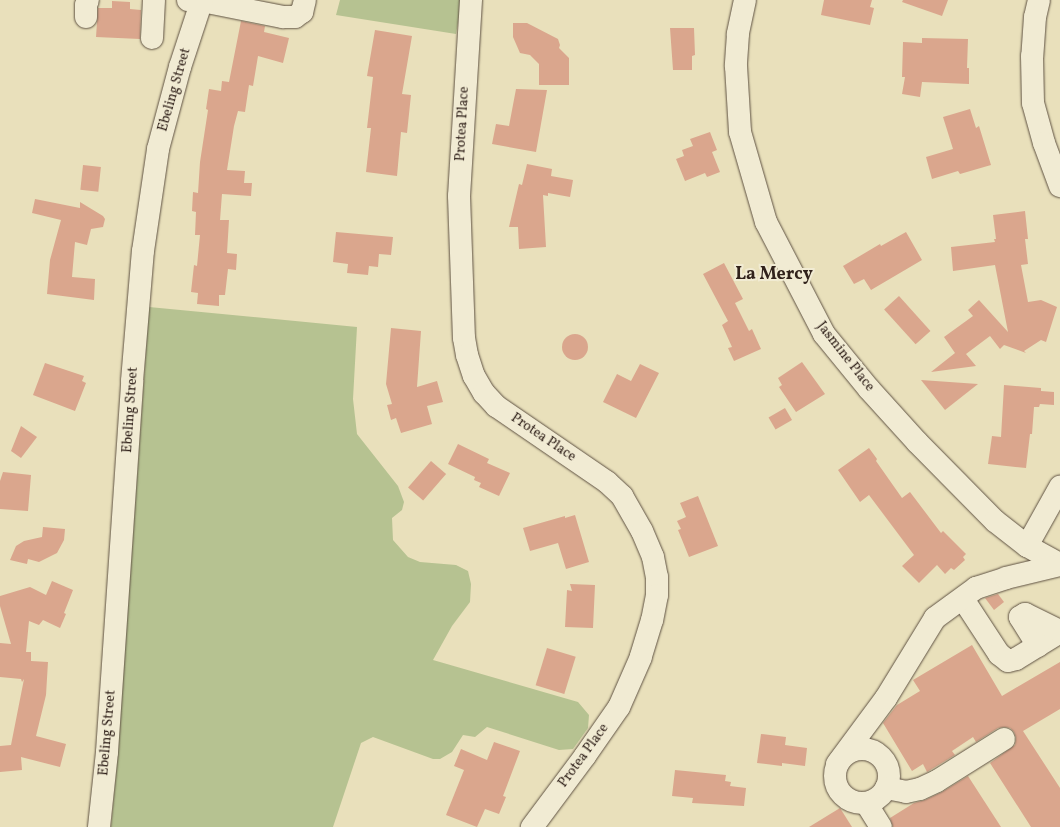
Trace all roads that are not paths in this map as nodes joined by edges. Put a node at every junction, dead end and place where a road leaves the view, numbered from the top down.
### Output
1 (154, 0) edge
2 (197, 0) edge
3 (305, 0) edge
4 (471, 0) edge
5 (745, 0) edge
6 (1039, 0) edge
7 (152, 38) dead end
8 (1060, 186) edge
9 (1060, 487) edge
10 (1027, 546) junction
11 (1060, 564) edge
12 (963, 598) junction
13 (1060, 631) edge
14 (1038, 646) junction
15 (866, 724) junction
16 (1004, 738) dead end
17 (874, 752) junction
18 (837, 764) junction
19 (886, 788) junction
20 (866, 803) junction
21 (99, 827) edge
22 (532, 827) edge
23 (881, 827) edge

1 - 7 street
2 - 3 street
2 - 21 street, Ebeling Street
4 - 22 street, Protea Place
5 - 10 street, Jasmine Place
6 - 8 street
9 - 10 street
10 - 11 street, Jasmine Place
11 - 12 street
12 - 14 street
12 - 15 street
13 - 14 street
13 - 14 street
15 - 17 street
15 - 18 street
16 - 19 street
17 - 18 street
17 - 19 street
18 - 20 street
19 - 20 street
20 - 23 street

